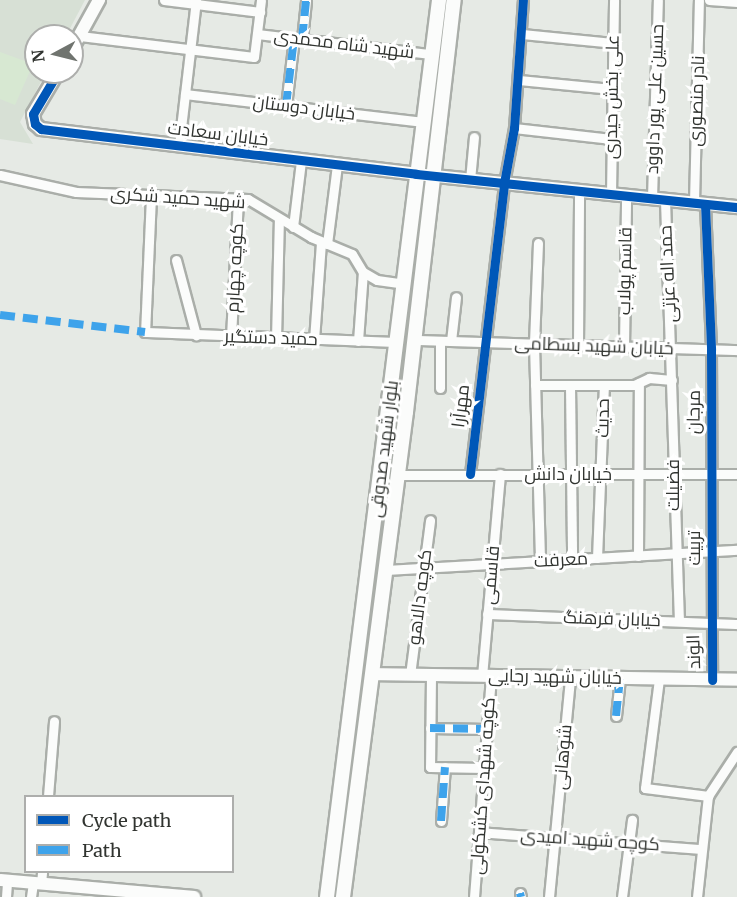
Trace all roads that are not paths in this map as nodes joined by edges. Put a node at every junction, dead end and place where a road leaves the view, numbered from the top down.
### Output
1 (99, 0) edge
2 (164, 0) edge
3 (261, 0) edge
4 (306, 0) edge
5 (439, 0) edge
6 (454, 0) edge
7 (524, 0) edge
8 (614, 0) edge
9 (658, 0) edge
10 (699, 0) edge
11 (709, 0) edge
12 (196, 2) edge
13 (737, 2) edge
14 (260, 12) junction
15 (84, 28) edge
16 (257, 34) junction
17 (522, 34) junction
18 (84, 36) edge
19 (298, 38) junction
20 (613, 43) junction
21 (190, 49) junction
22 (431, 54) junction
23 (519, 80) junction
24 (51, 84) edge
25 (612, 88) junction
26 (185, 94) junction
27 (286, 106) junction
28 (423, 122) junction
29 (514, 128) junction
30 (474, 137) dead end
31 (611, 139) junction
32 (179, 145) junction
33 (301, 161) junction
34 (337, 165) junction
35 (416, 174) junction
36 (0, 175) edge
37 (434, 176) junction
38 (470, 180) junction
39 (504, 183) junction
40 (579, 191) junction
41 (610, 194) junction
42 (151, 195) junction
43 (626, 196) junction
44 (238, 198) junction
45 (659, 199) junction
46 (700, 203) junction
47 (737, 207) edge
48 (279, 219) junction
49 (293, 227) junction
50 (324, 243) junction
51 (538, 243) dead end
52 (176, 260) dead end
53 (363, 272) junction
54 (404, 284) junction
55 (456, 297) dead end
56 (196, 335) junction
57 (231, 337) junction
58 (276, 339) junction
59 (314, 340) junction
60 (415, 340) junction
61 (358, 341) junction
62 (440, 341) junction
63 (451, 341) junction
64 (397, 342) junction
65 (485, 342) junction
66 (534, 344) junction
67 (578, 345) junction
68 (624, 347) junction
69 (672, 348) junction
70 (711, 350) junction
71 (737, 350) edge
72 (672, 380) junction
73 (639, 383) junction
74 (535, 385) junction
75 (570, 385) junction
76 (604, 385) junction
77 (440, 388) dead end
78 (470, 474) junction
79 (500, 474) junction
80 (538, 474) junction
81 (573, 474) junction
82 (603, 474) junction
83 (636, 474) junction
84 (674, 474) junction
85 (710, 474) junction
86 (737, 474) edge
87 (398, 475) junction
88 (430, 520) dead end
89 (737, 550) edge
90 (711, 551) junction
91 (674, 554) junction
92 (638, 556) junction
93 (597, 558) junction
94 (572, 560) junction
95 (540, 561) junction
96 (492, 564) junction
97 (424, 568) junction
98 (386, 570) junction
99 (487, 614) junction
100 (678, 621) junction
101 (710, 622) junction
102 (737, 624) edge
103 (373, 674) junction
104 (410, 675) junction
105 (431, 675) junction
106 (486, 676) junction
107 (570, 677) junction
108 (620, 678) junction
109 (659, 679) junction
110 (711, 680) junction
111 (737, 680) edge
112 (616, 716) dead end
113 (54, 721) dead end
114 (430, 728) junction
115 (487, 729) junction
116 (737, 753) edge
117 (445, 767) junction
118 (484, 768) junction
119 (48, 795) edge
120 (708, 796) junction
121 (632, 820) dead end
122 (441, 821) dead end
123 (479, 832) junction
124 (555, 838) junction
125 (629, 843) junction
126 (700, 849) junction
127 (39, 879) edge
128 (3, 880) edge
129 (128, 894) edge
130 (170, 896) edge
131 (6, 897) edge
132 (32, 897) edge
133 (194, 897) edge
134 (327, 897) edge
135 (343, 897) edge
136 (474, 897) edge
137 (549, 897) edge
138 (622, 897) edge
139 (697, 897) edge

1 - 15 street
2 - 12 street
3 - 14 street
4 - 19 street
5 - 22 main road, بلوار شهید صدوقی
6 - 37 main road, بلوار شهید صدوقی
7 - 17 street, مهرآرا
8 - 20 street, علی بخش حیدری
9 - 45 street, حسین علی پور داوود
10 - 46 street, نادر منصوری
11 - 13 street
12 - 14 street
12 - 21 street
14 - 16 street
16 - 19 street, شهید شاه محمدی
16 - 21 street
17 - 20 street
17 - 23 street, مهرآرا
18 - 21 street
19 - 22 street, شهید شاه محمدی
19 - 27 street
20 - 25 street, علی بخش حیدری
21 - 26 street
22 - 28 main road, بلوار شهید صدوقی
23 - 25 street
23 - 29 street, مهرآرا
24 - 32 street, خیابان سعادت
25 - 31 street, علی بخش حیدری
26 - 27 street, خیابان دوستان
26 - 32 street
27 - 28 street, خیابان دوستان
28 - 35 main road, بلوار شهید صدوقی
29 - 31 street
29 - 39 street, مهرآرا
30 - 38 street
31 - 41 street, علی بخش حیدری
32 - 33 street, خیابان سعادت
33 - 34 street, خیابان سعادت
33 - 49 street
34 - 35 street, خیابان سعادت
34 - 50 street
35 - 37 street, خیابان سعادت
35 - 54 main road, بلوار شهید صدوقی
36 - 42 street, شهید حمید شکری
37 - 38 street, خیابان سعادت
37 - 60 main road, بلوار شهید صدوقی
38 - 39 street, خیابان سعادت
39 - 40 street, خیابان سعادت
39 - 65 street, مهرآرا
40 - 41 street, خیابان سعادت
40 - 67 street
41 - 43 street, خیابان سعادت
42 - 44 street, شهید حمید شکری
42 - 56 street, حمید دستگیر
43 - 45 street, خیابان سعادت
43 - 68 street, قاسم پولاب
44 - 48 street, شهید حمید شکری
44 - 57 street, کوچه چهارم
45 - 46 street, خیابان سعادت
45 - 69 street, حمد اله عزتی
46 - 47 street, خیابان سعادت
46 - 70 street, نادر منصوری
48 - 49 street, شهید حمید شکری
48 - 58 street
49 - 50 street, شهید حمید شکری
50 - 53 street, شهید حمید شکری
50 - 59 street
51 - 66 street
52 - 56 street
53 - 54 street, شهید حمید شکری
53 - 61 street
54 - 64 main road, بلوار شهید صدوقی
55 - 63 street
56 - 57 street, حمید دستگیر
57 - 58 street, حمید دستگیر
58 - 59 street, حمید دستگیر
59 - 61 street, حمید دستگیر
60 - 62 street, خیابان شهید بسطامی
60 - 87 main road, بلوار شهید صدوقی
61 - 64 street, حمید دستگیر
62 - 63 street, خیابان شهید بسطامی
62 - 77 street
63 - 65 street, خیابان شهید بسطامی
64 - 134 main road, بلوار شهید صدوقی
65 - 66 street, خیابان شهید بسطامی
65 - 78 street, مهرآرا
66 - 67 street, خیابان شهید بسطامی
66 - 74 street
67 - 68 street, خیابان شهید بسطامی
68 - 69 street, خیابان شهید بسطامی
69 - 70 street, خیابان شهید بسطامی
69 - 72 street, فضیلت
70 - 71 street, خیابان شهید بسطامی
70 - 85 street, مرجان
72 - 73 street
72 - 84 street, فضیلت
73 - 76 street
73 - 83 street
74 - 75 street
74 - 80 street
75 - 76 street
75 - 81 street
76 - 82 street, حدیث
78 - 79 street, خیابان دانش
78 - 87 street, خیابان دانش
79 - 80 street, خیابان دانش
79 - 96 street, قاسمی
80 - 81 street, خیابان دانش
80 - 95 street
81 - 82 street, خیابان دانش
81 - 94 street
82 - 83 street, خیابان دانش
82 - 93 street, حدیث
83 - 84 street, خیابان دانش
83 - 92 street
84 - 85 street, خیابان دانش
84 - 91 street, فضیلت
85 - 86 street, خیابان دانش
85 - 90 street, تربیت
87 - 98 main road, بلوار شهید صدوقی
88 - 97 street, کوچه دالاهو
89 - 90 street, معرفت
90 - 91 street, معرفت
90 - 101 street, تربیت
91 - 92 street, معرفت
91 - 100 street, فضیلت
92 - 93 street, معرفت
93 - 94 street, معرفت
94 - 95 street, معرفت
95 - 96 street, معرفت
96 - 97 street, معرفت
96 - 99 street, قاسمی
97 - 98 street, معرفت
97 - 104 street, کوچه دالاهو
98 - 103 main road, بلوار شهید صدوقی
99 - 100 street, خیابان فرهنگ
99 - 106 street, قاسمی
100 - 101 street, خیابان فرهنگ
101 - 102 street, خیابان فرهنگ
101 - 110 street, الوند
103 - 104 street, خیابان شهید رجایی
103 - 135 main road, بلوار شهید صدوقی
104 - 105 street, خیابان شهید رجایی
105 - 106 street, خیابان شهید رجایی
105 - 114 street
106 - 107 street, خیابان شهید رجایی
106 - 115 street, کوچه شهدای کشکولی
107 - 108 street, خیابان شهید رجایی
107 - 124 street, شوهانی
108 - 109 street, خیابان شهید رجایی
108 - 112 street
109 - 110 street, خیابان شهید رجایی
109 - 120 street
110 - 111 street, خیابان شهید رجایی
113 - 119 street
114 - 115 street
114 - 117 street
115 - 118 street, کوچه شهدای کشکولی
116 - 120 street
117 - 118 street
117 - 122 street
118 - 123 street, کوچه شهدای کشکولی
120 - 126 street
121 - 125 street
123 - 124 street, کوچه شهید امیدی
123 - 136 street, کوچه شهدای کشکولی
124 - 125 street, کوچه شهید امیدی
124 - 137 street, شوهانی
125 - 126 street, کوچه شهید امیدی
125 - 138 street
126 - 139 street
127 - 128 street
127 - 129 street
127 - 132 street
128 - 131 street
129 - 130 street
130 - 133 street

